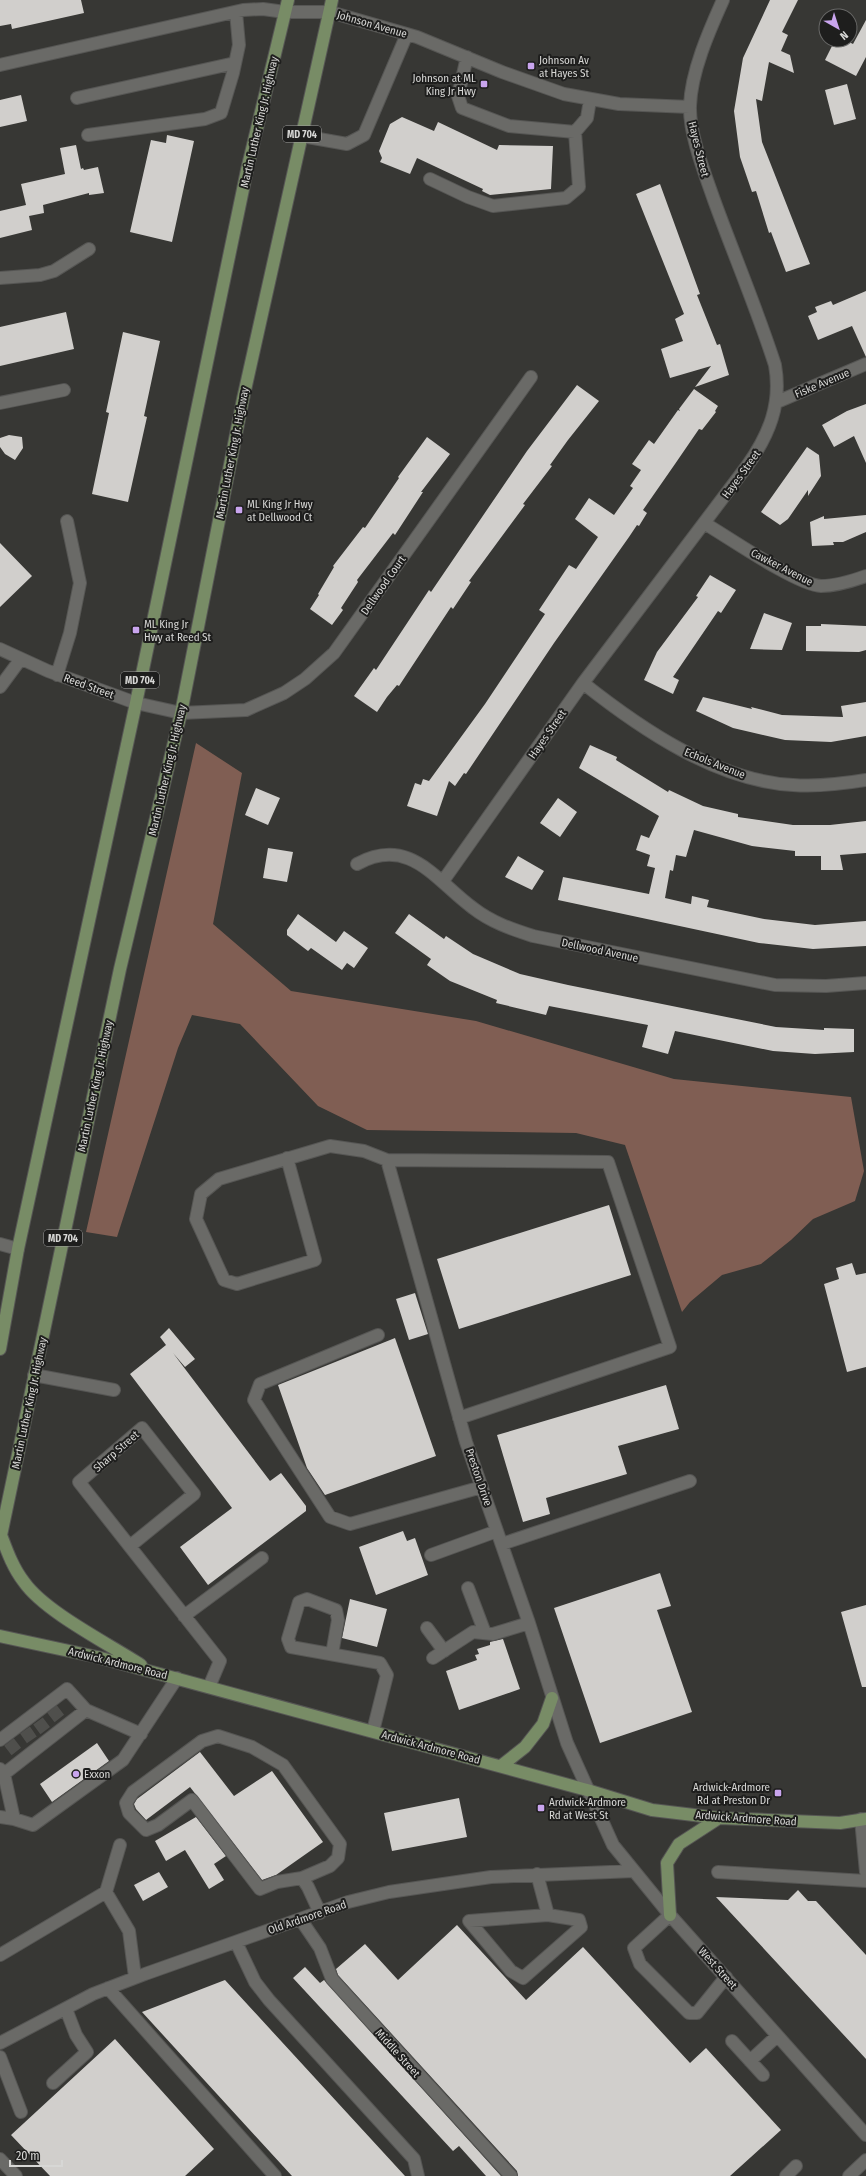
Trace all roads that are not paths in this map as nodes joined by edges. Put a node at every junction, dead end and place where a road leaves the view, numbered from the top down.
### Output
1 (288, 0) edge
2 (723, 0) edge
3 (331, 6) edge
4 (236, 12) junction
5 (285, 12) junction
6 (407, 34) junction
7 (467, 57) junction
8 (235, 63) junction
9 (0, 65) edge
10 (77, 98) dead end
11 (590, 100) junction
12 (690, 107) junction
13 (576, 132) junction
14 (88, 136) dead end
15 (302, 136) junction
16 (430, 179) dead end
17 (89, 249) dead end
18 (0, 278) edge
19 (866, 364) edge
20 (531, 377) dead end
21 (64, 390) dead end
22 (777, 402) junction
23 (0, 403) edge
24 (67, 521) dead end
25 (704, 523) junction
26 (866, 576) edge
27 (0, 649) edge
28 (20, 660) junction
29 (57, 674) junction
30 (583, 683) junction
31 (0, 687) edge
32 (136, 703) junction
33 (181, 713) junction
34 (866, 780) edge
35 (358, 864) dead end
36 (443, 881) junction
37 (866, 983) edge
38 (287, 1158) junction
39 (387, 1160) junction
40 (0, 1244) edge
41 (18, 1249) junction
42 (378, 1335) dead end
43 (0, 1349) edge
44 (34, 1375) junction
45 (114, 1390) dead end
46 (459, 1418) junction
47 (690, 1481) dead end
48 (482, 1487) junction
49 (498, 1532) junction
50 (1, 1537) edge
51 (502, 1544) junction
52 (130, 1546) junction
53 (431, 1555) dead end
54 (262, 1558) dead end
55 (468, 1588) dead end
56 (184, 1616) junction
57 (529, 1622) junction
58 (427, 1628) dead end
59 (485, 1633) junction
60 (0, 1636) edge
61 (444, 1651) junction
62 (332, 1654) junction
63 (433, 1658) dead end
64 (152, 1671) junction
65 (177, 1678) junction
66 (209, 1687) junction
67 (552, 1698) junction
68 (86, 1710) junction
69 (373, 1731) junction
70 (141, 1734) junction
71 (5, 1739) edge
72 (501, 1766) junction
73 (2, 1771) edge
74 (587, 1790) junction
75 (0, 1817) edge
76 (719, 1818) junction
77 (14, 1819) junction
78 (864, 1819) edge
79 (120, 1845) dead end
80 (634, 1871) junction
81 (718, 1872) dead end
82 (866, 1872) edge
83 (537, 1874) junction
84 (302, 1878) junction
85 (866, 1881) edge
86 (106, 1892) junction
87 (320, 1913) junction
88 (548, 1915) junction
89 (670, 1915) junction
90 (301, 1920) junction
91 (236, 1942) junction
92 (0, 1955) edge
93 (135, 1978) junction
94 (726, 1978) junction
95 (108, 1988) junction
96 (66, 2009) junction
97 (777, 2036) junction
98 (732, 2040) dead end
99 (0, 2043) edge
100 (0, 2057) edge
101 (750, 2061) junction
102 (763, 2075) dead end
103 (53, 2083) dead end
104 (21, 2112) dead end
105 (866, 2135) edge
106 (0, 2159) edge
107 (866, 2160) edge
108 (796, 2166) dead end
109 (16, 2176) edge
110 (275, 2176) edge
111 (418, 2176) edge
112 (511, 2176) edge
113 (786, 2176) edge
114 (849, 2176) edge

1 - 5 main road, Martin Luther King Jr. Highway / MD 704
2 - 12 street, Hayes Street
3 - 5 street, Johnson Avenue
3 - 6 street, Johnson Avenue
3 - 15 main road, Martin Luther King Jr. Highway / MD 704
4 - 5 street, Johnson Avenue
4 - 8 street
4 - 9 street, Johnson Avenue
5 - 32 main road, Martin Luther King Jr. Highway / MD 704
6 - 7 street, Johnson Avenue
6 - 15 street
7 - 11 street, Johnson Avenue
7 - 13 street
8 - 10 street
8 - 14 street
11 - 12 street, Johnson Avenue
11 - 13 street
12 - 22 street, Hayes Street
13 - 16 street
15 - 33 main road, Martin Luther King Jr. Highway / MD 704
17 - 18 street
19 - 22 street, Fiske Avenue
20 - 33 street, Dellwood Court
21 - 23 street
22 - 25 street, Hayes Street
24 - 29 street
25 - 26 street, Cawker Avenue
25 - 30 street, Hayes Street
27 - 28 street, Reed Street
28 - 29 street, Reed Street
28 - 31 street
29 - 32 street, Reed Street
30 - 34 street, Echols Avenue
30 - 36 street, Hayes Street
32 - 33 street, Reed Street
32 - 41 main road, Martin Luther King Jr. Highway / MD 704
33 - 44 main road, Martin Luther King Jr. Highway / MD 704
35 - 36 street, Dellwood Avenue
36 - 37 street, Dellwood Avenue
38 - 38 street
38 - 39 street
39 - 46 street, Preston Drive
39 - 46 street
40 - 41 street
41 - 43 main road, Martin Luther King Jr. Highway / MD 704
42 - 48 street
44 - 45 street
44 - 50 main road, Martin Luther King Jr. Highway / MD 704
46 - 48 street, Preston Drive
47 - 51 street
48 - 49 street, Preston Drive
49 - 51 street, Preston Drive
49 - 53 street
50 - 64 main road
51 - 57 street, Preston Drive
52 - 52 street, Sharp Street
52 - 56 street, Sharp Street
54 - 56 street
55 - 59 street
56 - 66 street, Sharp Street
57 - 59 street
57 - 67 street, Preston Drive
58 - 61 street
59 - 61 street
60 - 64 main road, Ardwick Ardmore Road
61 - 63 street
62 - 62 street
62 - 69 street
64 - 65 main road, Ardwick Ardmore Road
65 - 66 main road, Ardwick Ardmore Road
65 - 70 street
66 - 69 main road, Ardwick Ardmore Road
67 - 72 main road
67 - 74 street, Preston Drive
68 - 70 street
68 - 71 street
68 - 73 street
69 - 72 main road, Ardwick Ardmore Road
70 - 77 street
72 - 74 main road, Ardwick Ardmore Road
73 - 77 street
74 - 76 main road, Ardwick Ardmore Road
74 - 80 street, West Street
75 - 77 street
76 - 78 main road, Ardwick Ardmore Road
76 - 89 main road
78 - 82 street
79 - 86 street
80 - 83 street, Old Ardmore Road
80 - 89 street, West Street
81 - 85 street
83 - 87 street, Old Ardmore Road
83 - 88 street
84 - 84 street
84 - 87 street
86 - 92 street
86 - 93 street
87 - 90 street, Old Ardmore Road
88 - 88 street
89 - 94 street, West Street
89 - 94 street
90 - 91 street, Old Ardmore Road
90 - 112 street, Middle Street
91 - 93 street, Old Ardmore Road
91 - 111 street
93 - 95 street, Old Ardmore Road
94 - 97 street, West Street
95 - 96 street, Old Ardmore Road
95 - 110 street
96 - 99 street, Old Ardmore Road
96 - 103 street
97 - 101 street
97 - 105 street, West Street
98 - 101 street
100 - 104 street
101 - 102 street
106 - 109 street
107 - 114 street
108 - 113 street

